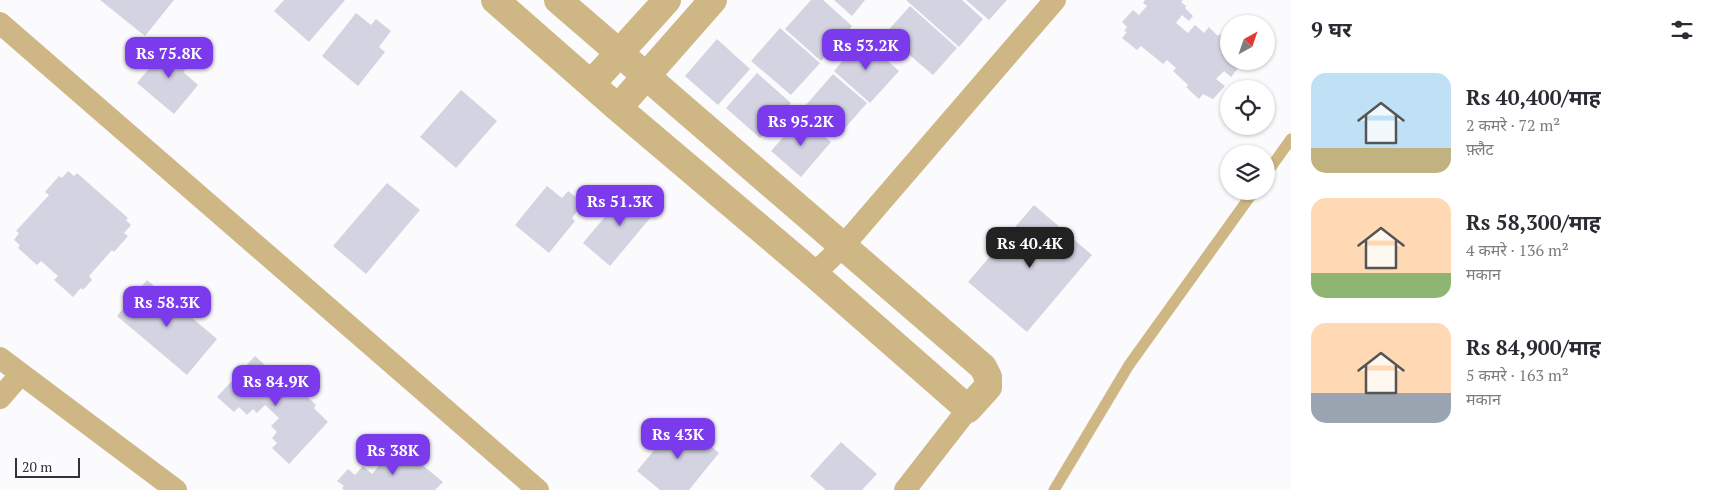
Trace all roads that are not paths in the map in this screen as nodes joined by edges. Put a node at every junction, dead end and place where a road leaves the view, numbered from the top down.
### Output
1 (495, 0) edge
2 (558, 0) edge
3 (667, 0) edge
4 (713, 0) edge
5 (1055, 0) edge
6 (0, 23) edge
7 (619, 52) junction
8 (646, 76) junction
9 (591, 84) junction
10 (618, 108) junction
11 (1291, 139) edge
12 (1275, 161) edge
13 (1248, 200) edge
14 (843, 246) junction
15 (814, 274) junction
16 (0, 358) edge
17 (21, 374) junction
18 (0, 398) edge
19 (968, 409) junction
20 (176, 490) edge
21 (538, 490) edge
22 (904, 490) edge
23 (1054, 490) edge

1 - 9 street
2 - 7 street
3 - 7 street
4 - 8 street
5 - 14 street
6 - 21 street
7 - 8 street
7 - 9 street
8 - 10 street
8 - 14 street
9 - 10 street
10 - 15 street
11 - 12 lane
13 - 23 lane
14 - 15 street
14 - 19 street
15 - 19 street
16 - 17 street
17 - 18 street
17 - 20 street
19 - 22 street

